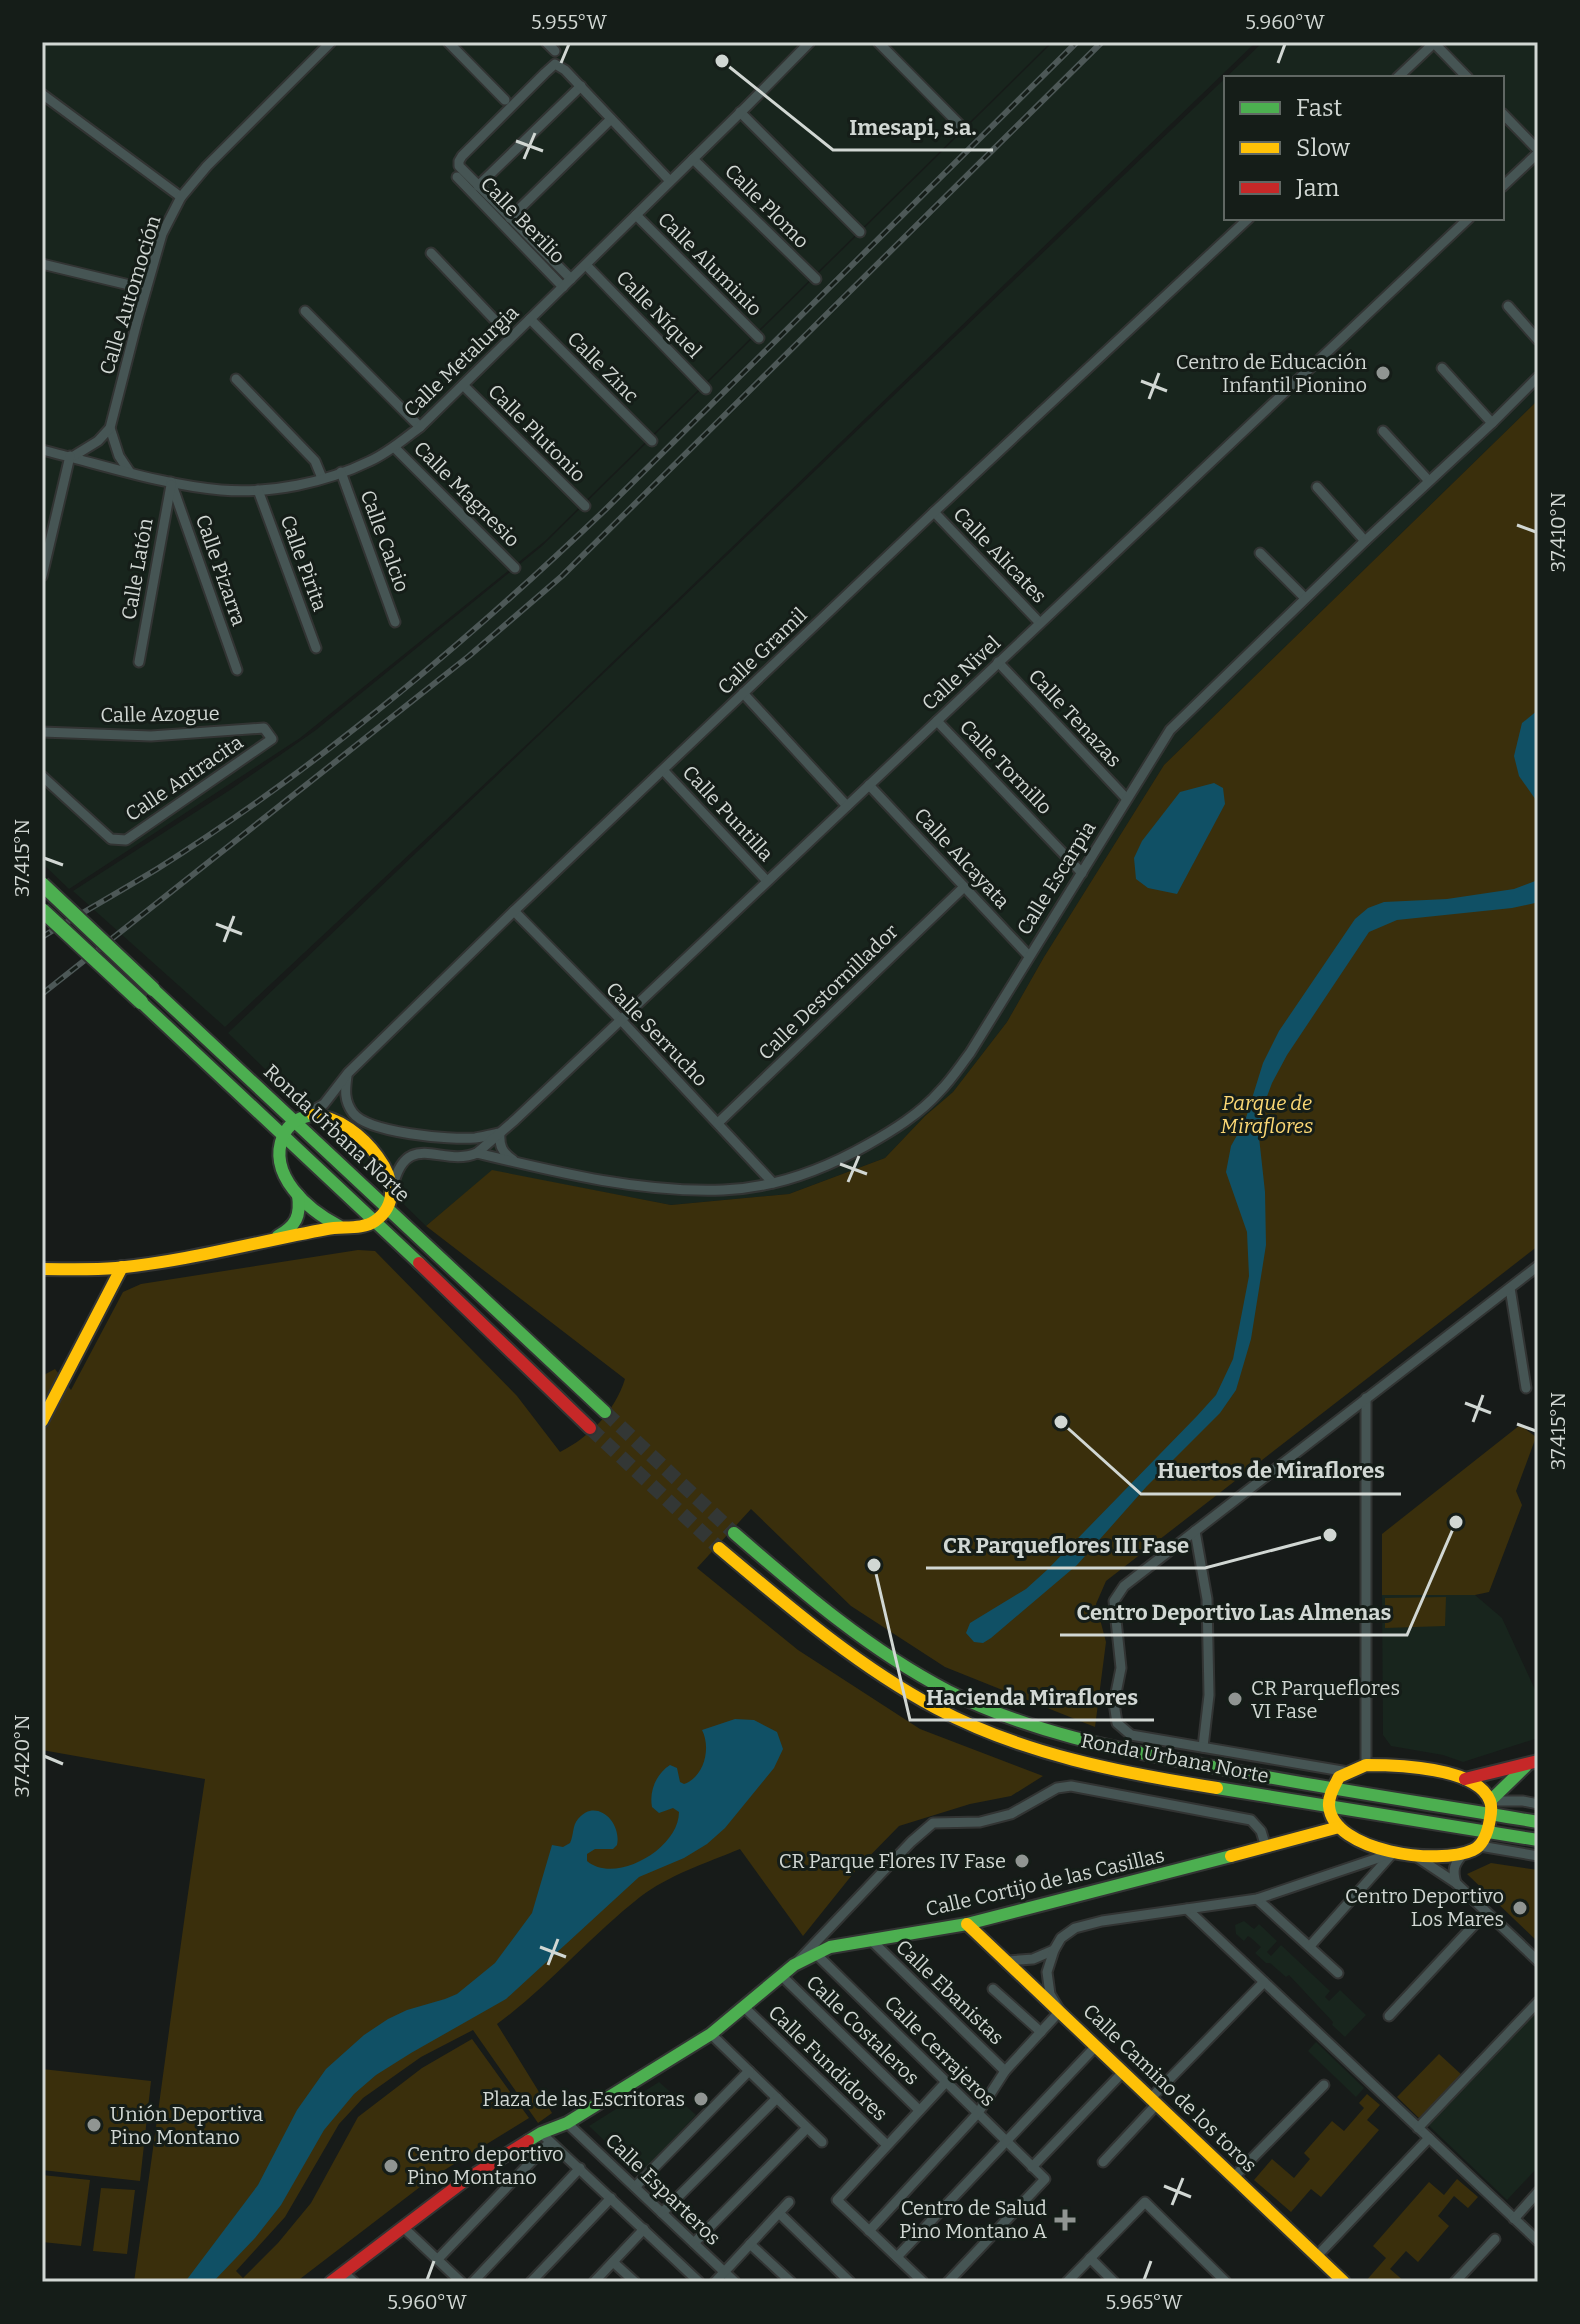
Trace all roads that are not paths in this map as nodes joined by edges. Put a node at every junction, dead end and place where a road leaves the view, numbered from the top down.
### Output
1 (331, 42) edge
2 (448, 42) edge
3 (546, 42) edge
4 (810, 42) edge
5 (878, 42) edge
6 (1434, 42) edge
7 (555, 51) dead end
8 (1399, 76) edge
9 (1466, 76) edge
10 (581, 86) junction
11 (42, 94) edge
12 (505, 100) dead end
13 (740, 112) junction
14 (1504, 115) edge
15 (611, 119) junction
16 (963, 128) dead end
17 (1538, 151) edge
18 (693, 159) junction
19 (457, 177) dead end
20 (670, 181) junction
21 (1504, 185) edge
22 (478, 186) junction
23 (181, 197) junction
24 (636, 215) junction
25 (510, 218) junction
26 (1247, 220) edge
27 (1467, 220) edge
28 (860, 232) dead end
29 (431, 253) dead end
30 (42, 264) edge
31 (586, 265) junction
32 (816, 279) dead end
33 (567, 283) junction
34 (146, 289) junction
35 (1508, 306) dead end
36 (305, 311) dead end
37 (530, 319) junction
38 (511, 337) junction
39 (759, 338) dead end
40 (1538, 340) edge
41 (1442, 368) dead end
42 (1538, 377) edge
43 (236, 379) dead end
44 (463, 385) junction
45 (706, 389) dead end
46 (1492, 423) junction
47 (420, 427) junction
48 (110, 428) junction
49 (1383, 431) dead end
50 (98, 441) junction
51 (652, 441) dead end
52 (394, 447) junction
53 (42, 450) edge
54 (71, 457) junction
55 (91, 462) junction
56 (129, 471) junction
57 (341, 472) junction
58 (322, 478) junction
59 (1429, 481) junction
60 (171, 482) junction
61 (1317, 487) dead end
62 (258, 490) junction
63 (585, 506) dead end
64 (934, 512) junction
65 (1365, 541) junction
66 (1260, 553) dead end
67 (515, 568) dead end
68 (42, 576) edge
69 (1305, 598) junction
70 (395, 622) dead end
71 (1040, 623) junction
72 (316, 648) dead end
73 (139, 662) dead end
74 (998, 662) junction
75 (237, 670) dead end
76 (743, 693) junction
77 (937, 721) junction
78 (42, 732) edge
79 (272, 739) joint
80 (663, 770) junction
81 (42, 776) edge
82 (869, 785) junction
83 (1126, 798) junction
84 (847, 806) junction
85 (1082, 873) junction
86 (767, 881) junction
87 (42, 884) edge
88 (964, 887) junction
89 (42, 910) edge
90 (514, 911) junction
91 (1029, 956) junction
92 (620, 1019) junction
93 (348, 1073) junction
94 (300, 1118) junction
95 (718, 1123) junction
96 (500, 1133) junction
97 (282, 1135) junction
98 (477, 1153) junction
99 (516, 1163) junction
100 (773, 1183) junction
101 (392, 1189) junction
102 (298, 1195) junction
103 (388, 1207) junction
104 (375, 1222) junction
105 (339, 1226) junction
106 (265, 1243) junction
107 (1538, 1266) edge
108 (122, 1267) junction
109 (42, 1269) edge
110 (1510, 1288) junction
111 (1526, 1388) dead end
112 (1366, 1398) junction
113 (605, 1412) tunnel mouth
114 (42, 1421) edge
115 (590, 1428) tunnel mouth
116 (1195, 1531) junction
117 (734, 1533) tunnel mouth
118 (719, 1548) tunnel mouth
119 (1203, 1747) junction
120 (1533, 1763) edge
121 (1366, 1765) junction
122 (1348, 1772) junction
123 (1465, 1779) junction
124 (1507, 1785) junction
125 (1334, 1789) junction
126 (1523, 1801) junction
127 (1538, 1804) edge
128 (1329, 1806) junction
129 (1490, 1808) junction
130 (1538, 1822) edge
131 (1339, 1827) junction
132 (1488, 1832) junction
133 (1538, 1840) edge
134 (1480, 1846) junction
135 (1266, 1847) junction
136 (1393, 1853) junction
137 (1463, 1854) junction
138 (1416, 1856) junction
139 (1538, 1856) edge
140 (1456, 1883) junction
141 (1257, 1899) junction
142 (1187, 1909) junction
143 (1486, 1912) junction
144 (967, 1924) junction
145 (870, 1939) junction
146 (1310, 1946) junction
147 (1054, 1950) junction
148 (814, 1951) junction
149 (1008, 1961) junction
150 (1538, 1961) edge
151 (1338, 1973) dead end
152 (782, 1976) junction
153 (1264, 1982) junction
154 (993, 1989) dead end
155 (1538, 2002) edge
156 (744, 2007) junction
157 (1060, 2011) junction
158 (1389, 2016) dead end
159 (1041, 2032) junction
160 (711, 2034) junction
161 (1096, 2046) junction
162 (749, 2071) junction
163 (1005, 2071) junction
164 (1123, 2072) junction
165 (946, 2082) junction
166 (1324, 2085) dead end
167 (777, 2098) junction
168 (1153, 2102) junction
169 (919, 2110) junction
170 (978, 2113) junction
171 (567, 2123) junction
172 (807, 2128) junction
173 (1418, 2128) junction
174 (546, 2138) junction
175 (1429, 2138) junction
176 (822, 2142) dead end
177 (1007, 2142) junction
178 (887, 2145) junction
179 (1103, 2162) dead end
180 (1032, 2167) junction
181 (580, 2168) junction
182 (1234, 2177) junction
183 (635, 2187) junction
184 (1538, 2192) edge
185 (611, 2198) junction
186 (789, 2202) dead end
187 (662, 2213) junction
188 (779, 2213) junction
189 (1514, 2219) junction
190 (403, 2227) junction
191 (644, 2229) junction
192 (869, 2231) junction
193 (1495, 2239) dead end
194 (1538, 2241) edge
195 (694, 2243) junction
196 (750, 2244) junction
197 (1317, 2256) junction
198 (897, 2257) junction
199 (1090, 2258) junction
200 (437, 2260) junction
201 (613, 2262) junction
202 (724, 2272) junction
203 (349, 2277) edge
204 (331, 2282) edge
205 (461, 2282) edge
206 (473, 2282) edge
207 (531, 2282) edge
208 (594, 2282) edge
209 (635, 2282) edge
210 (699, 2282) edge
211 (715, 2282) edge
212 (735, 2282) edge
213 (791, 2282) edge
214 (850, 2282) edge
215 (923, 2282) edge
216 (948, 2282) edge
217 (1067, 2282) edge
218 (1114, 2282) edge
219 (1226, 2282) edge
220 (1344, 2282) edge
221 (1455, 2282) edge

1 - 23 street, Calle Automoción
2 - 12 street
3 - 7 street
4 - 13 street, Calle Metalurgia
5 - 16 street
6 - 8 street
6 - 9 street
10 - 15 street
10 - 22 street
10 - 22 street
11 - 23 street
13 - 18 street, Calle Metalurgia
13 - 28 street
14 - 17 street
15 - 20 street
15 - 25 street
17 - 21 street
18 - 20 street, Calle Metalurgia
18 - 32 street, Calle Plomo
19 - 33 street, Calle Berilio
20 - 24 street, Calle Metalurgia
22 - 25 street
23 - 34 street, Calle Automoción
24 - 31 street, Calle Metalurgia
24 - 39 street, Calle Aluminio
25 - 33 street
26 - 64 street, Calle Gramil
27 - 71 street, Calle Nivel
29 - 38 street
30 - 34 street
31 - 33 street, Calle Metalurgia
31 - 45 street, Calle Níquel
33 - 37 street, Calle Metalurgia
34 - 48 street, Calle Automoción
35 - 40 street
36 - 47 street
37 - 38 street, Calle Metalurgia
37 - 51 street, Calle Zinc
38 - 44 street, Calle Metalurgia
41 - 46 street
42 - 46 street, Calle Escarpia
43 - 58 street
44 - 47 street, Calle Metalurgia
44 - 63 street, Calle Plutonio
46 - 59 street, Calle Escarpia
47 - 52 street, Calle Metalurgia
48 - 50 street
48 - 56 street
49 - 59 street
50 - 54 street
50 - 55 street
52 - 57 street, Calle Metalurgia
52 - 67 street, Calle Magnesio
53 - 54 street, Calle Metalurgia
54 - 55 street, Calle Metalurgia
54 - 68 street
55 - 56 street, Calle Metalurgia
56 - 60 street, Calle Metalurgia
57 - 58 street, Calle Metalurgia
57 - 70 street, Calle Calcio
58 - 62 street, Calle Metalurgia
59 - 65 street, Calle Escarpia
60 - 62 street, Calle Metalurgia
60 - 73 street, Calle Latón
60 - 75 street, Calle Pizarra
61 - 65 street
62 - 72 street, Calle Pirita
64 - 71 street, Calle Alicates
64 - 76 street, Calle Gramil
65 - 69 street, Calle Escarpia
66 - 69 street
69 - 83 street, Calle Escarpia
71 - 74 street, Calle Nivel
74 - 77 street, Calle Nivel
74 - 83 street, Calle Tenazas
76 - 80 street, Calle Gramil
76 - 84 street
77 - 82 street, Calle Nivel
77 - 85 street, Calle Tornillo
78 - 79 street, Calle Azogue
79 - 81 street, Calle Antracita
80 - 86 street, Calle Puntilla
80 - 90 street, Calle Gramil
82 - 84 street, Calle Nivel
82 - 88 street, Calle Alcayata
83 - 85 street, Calle Escarpia
84 - 86 street, Calle Nivel
85 - 91 street, Calle Escarpia
86 - 92 street, Calle Nivel
87 - 94 main road, Ronda Urbana Norte, bridge
88 - 91 street, Calle Alcayata
88 - 95 street, Calle Destornillador
89 - 97 main road, Ronda Urbana Norte, bridge
90 - 92 street, Calle Serrucho
90 - 93 street, Calle Gramil
91 - 100 street, Calle Escarpia
92 - 95 street, Calle Serrucho
92 - 96 street, Calle Nivel
93 - 94 street, Calle Gramil
93 - 96 street
94 - 97 main road
94 - 101 main road
94 - 103 main road, Ronda Urbana Norte
95 - 100 street, Calle Serrucho
96 - 98 street, Calle Nivel
96 - 99 street
97 - 102 main road
97 - 104 main road, Ronda Urbana Norte
98 - 99 street, Calle Escarpia
98 - 101 street, Calle Escarpia
99 - 100 street, Calle Escarpia
101 - 103 main road
102 - 105 main road
102 - 106 main road
103 - 104 main road
103 - 113 main road, Ronda Urbana Norte
104 - 105 main road
104 - 115 main road, Ronda Urbana Norte
105 - 106 main road
106 - 108 main road
107 - 110 street
108 - 109 main road
108 - 114 main road
110 - 111 street
110 - 112 street
112 - 116 street
112 - 121 street
116 - 119 street
116 - 119 street
117 - 125 main road, Ronda Urbana Norte
118 - 128 main road, Ronda Urbana Norte
119 - 122 street
120 - 123 main road
120 - 124 main road
121 - 122 main road
121 - 123 main road
122 - 125 main road
123 - 129 main road
124 - 126 street
124 - 129 main road
125 - 128 main road
125 - 129 main road, Ronda Urbana Norte
126 - 127 street
126 - 129 street
128 - 131 main road
128 - 132 main road, Ronda Urbana Norte
129 - 130 main road, Ronda Urbana Norte
129 - 132 main road
131 - 135 main road, Calle Cortijo de las Casillas
131 - 136 main road
132 - 133 main road, Ronda Urbana Norte
132 - 134 main road
134 - 137 main road
134 - 139 street
135 - 144 main road, Calle Cortijo de las Casillas
135 - 148 street
136 - 138 main road
136 - 141 street
136 - 146 street
137 - 138 main road
137 - 140 street
138 - 140 street
140 - 143 street
141 - 142 street
141 - 146 street
142 - 147 street
142 - 153 street
143 - 150 street
143 - 158 street
144 - 145 main road, Calle Cortijo de las Casillas
144 - 149 main road, Calle Camino de los toros
145 - 148 main road, Calle Cortijo de las Casillas
145 - 163 street, Calle Ebanistas
146 - 151 street
147 - 149 street
147 - 157 street
148 - 152 main road, Calle Cortijo de las Casillas
148 - 165 street, Calle Cerrajeros
149 - 157 main road, Calle Camino de los toros
152 - 156 main road, Calle Cortijo de las Casillas
152 - 169 street, Calle Costaleros
153 - 168 street
153 - 173 street
154 - 159 street
155 - 173 street
156 - 160 main road, Calle Cortijo de las Casillas
156 - 178 street, Calle Fundidores
157 - 159 street
157 - 161 main road, Calle Camino de los toros
159 - 163 street
160 - 162 street
160 - 171 main road, Calle Cortijo de las Casillas
161 - 164 main road, Calle Camino de los toros
161 - 177 street
162 - 167 street
162 - 183 street
163 - 170 street
164 - 168 main road, Calle Camino de los toros
164 - 180 street
165 - 169 street
165 - 170 street, Calle Cerrajeros
166 - 182 street
167 - 172 street
167 - 187 street
168 - 179 street
168 - 182 main road, Calle Camino de los toros
169 - 178 street
170 - 177 street, Calle Cerrajeros
170 - 192 street
171 - 174 main road, Calle Cortijo de las Casillas
171 - 183 street, Calle Esparteros
172 - 176 street
172 - 195 street
173 - 175 street
174 - 181 street, Calle Esparteros
174 - 190 main road, Calle Cortijo de las Casillas
174 - 200 street
175 - 189 street
175 - 197 street
177 - 180 street, Calle Cerrajeros
177 - 198 street
178 - 192 street
180 - 216 street, Calle Cerrajeros
181 - 185 street, Calle Esparteros
181 - 206 street
182 - 197 main road, Calle Camino de los toros
183 - 187 street, Calle Esparteros
184 - 189 street
185 - 191 street, Calle Esparteros
185 - 207 street
186 - 188 street
187 - 195 street, Calle Esparteros
188 - 196 street
188 - 214 street
189 - 194 street
190 - 200 street
190 - 203 main road, Calle Cortijo de las Casillas
191 - 201 street
191 - 210 street, Calle Esparteros
192 - 198 street
193 - 221 street
195 - 202 street, Calle Esparteros
196 - 202 street
196 - 213 street
197 - 220 main road, Calle Camino de los toros
198 - 215 street
199 - 217 street
199 - 218 street
199 - 219 street
200 - 205 street
201 - 208 street
201 - 209 street
202 - 211 street
202 - 212 street, Calle Esparteros
203 - 204 main road, Calle Cortijo de las Casillas

